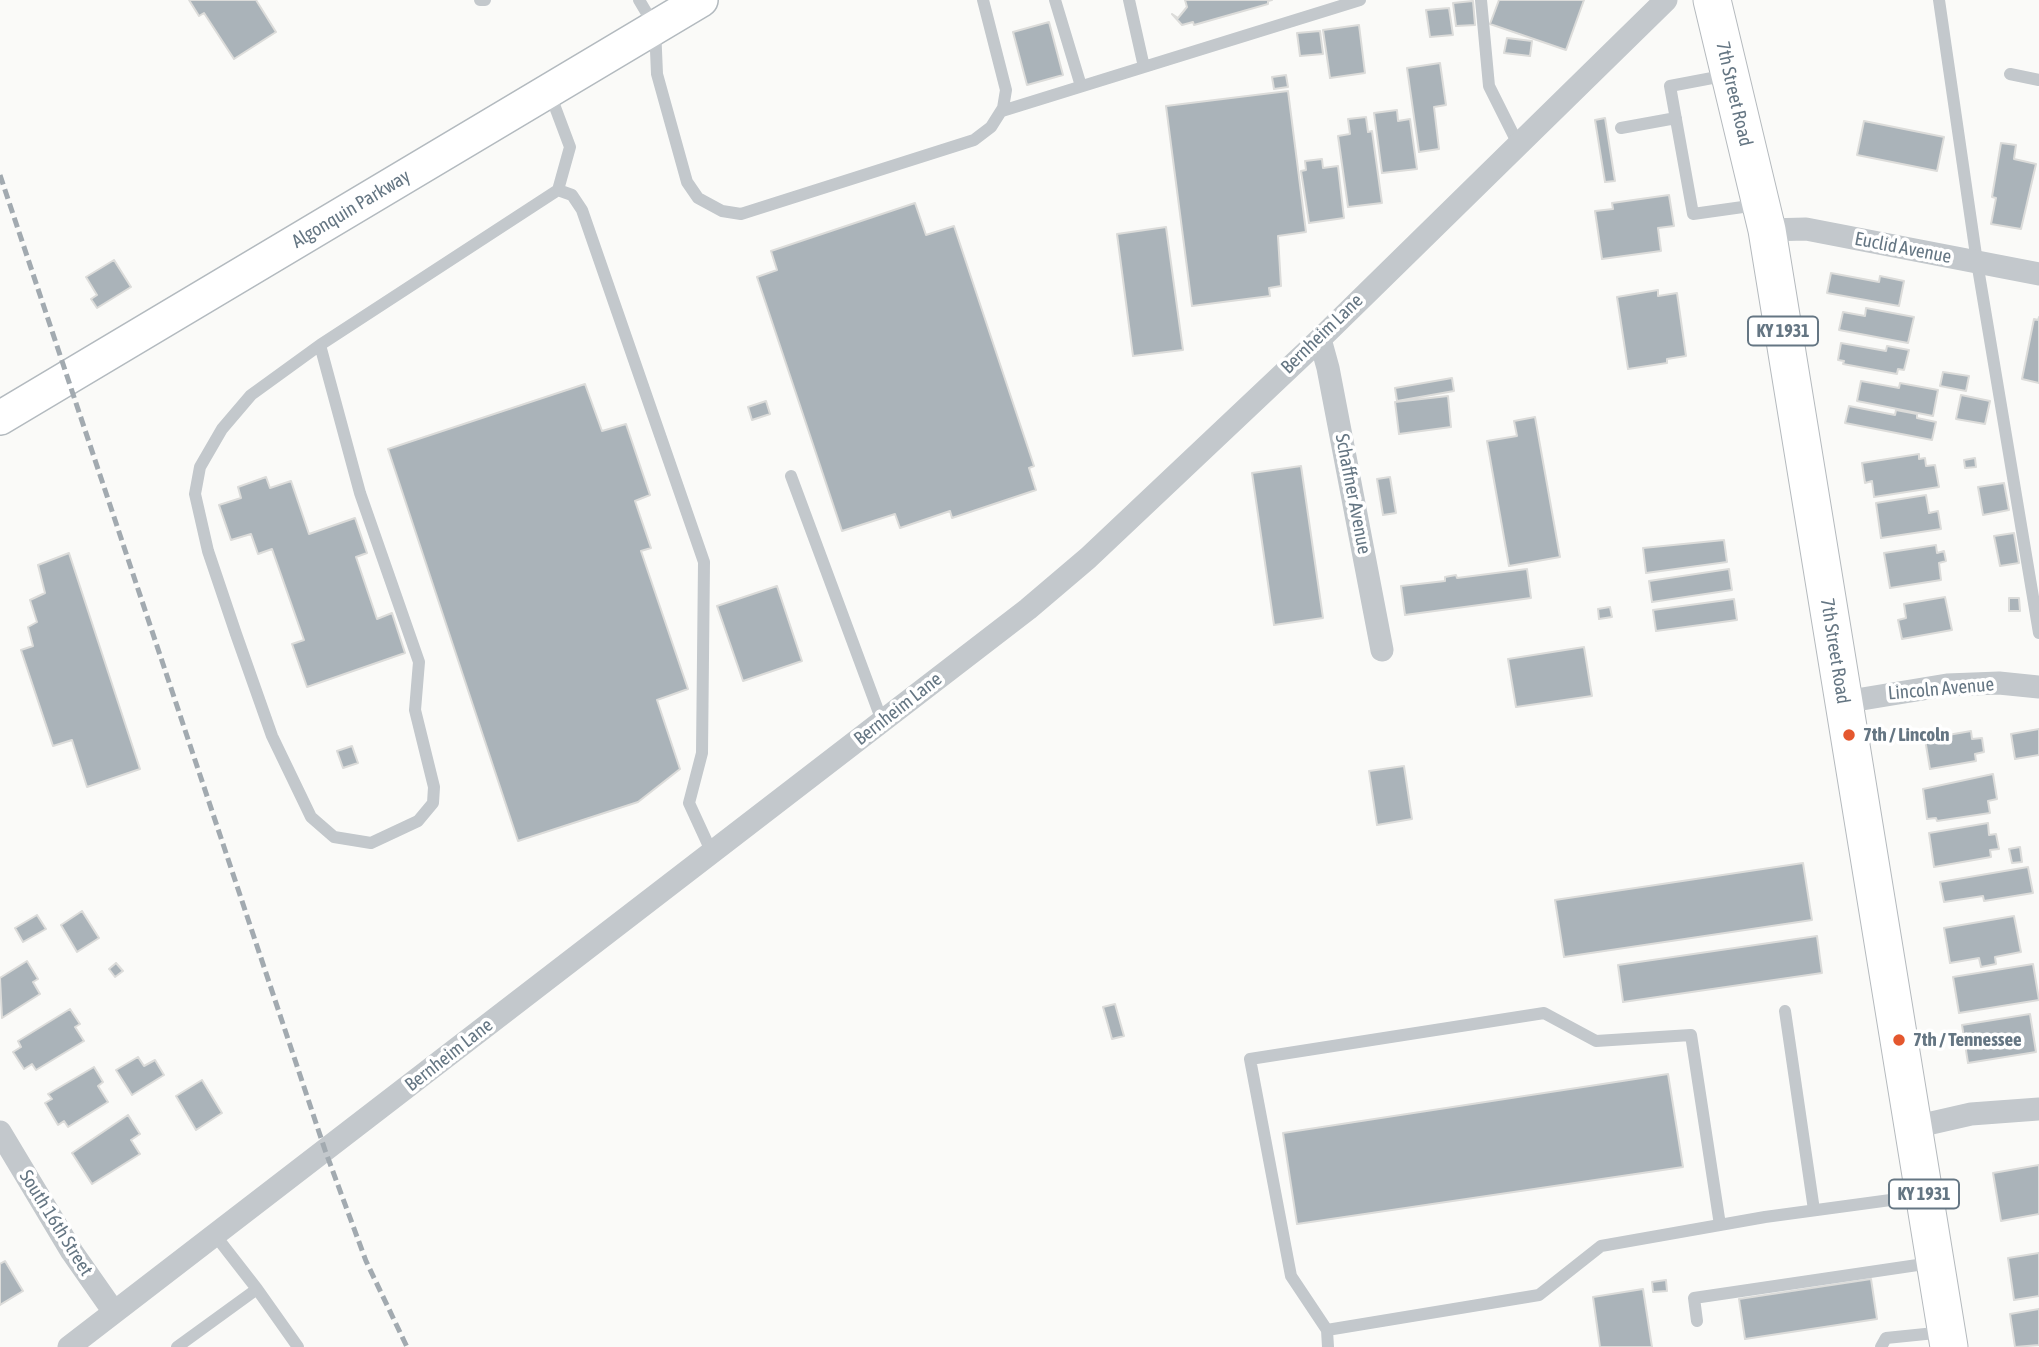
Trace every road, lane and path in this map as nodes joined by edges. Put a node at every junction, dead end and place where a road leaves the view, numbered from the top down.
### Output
1 (701, 0) edge
2 (983, 0) edge
3 (1055, 0) edge
4 (1129, 0) edge
5 (1360, 0) edge
6 (1481, 0) edge
7 (1666, 0) edge
8 (1713, 0) edge
9 (1939, 0) edge
10 (647, 14) edge
11 (1144, 67) junction
12 (2010, 74) dead end
13 (1730, 75) junction
14 (2039, 80) edge
15 (1081, 86) junction
16 (549, 91) junction
17 (1002, 111) junction
18 (1676, 118) junction
19 (1621, 128) dead end
20 (1518, 144) junction
21 (558, 190) junction
22 (1764, 218) junction
23 (1977, 262) junction
24 (2039, 274) edge
25 (1320, 339) junction
26 (320, 345) junction
27 (0, 418) edge
28 (791, 476) dead end
29 (2039, 633) edge
30 (1382, 650) dead end
31 (2039, 687) edge
32 (1844, 702) junction
33 (882, 721) junction
34 (712, 853) junction
35 (1785, 1011) dead end
36 (2039, 1109) edge
37 (1914, 1127) junction
38 (0, 1132) edge
39 (1924, 1195) junction
40 (1814, 1210) junction
41 (1720, 1225) junction
42 (215, 1235) junction
43 (1935, 1262) junction
44 (257, 1289) junction
45 (114, 1312) junction
46 (1697, 1321) dead end
47 (1327, 1330) junction
48 (1948, 1339) edge
49 (69, 1347) edge
50 (177, 1347) edge
51 (298, 1347) edge
52 (1328, 1347) edge
53 (1881, 1347) edge

1 - 10 main road, Algonquin Parkway
2 - 17 lane
3 - 15 lane
4 - 11 lane
5 - 11 lane
6 - 20 lane
7 - 20 street, Bernheim Lane
8 - 13 main road, 7th Street Road / KY 1931
9 - 23 lane
10 - 16 main road, Algonquin Parkway
10 - 17 lane
11 - 15 lane
12 - 14 lane
13 - 18 lane
13 - 22 main road, 7th Street Road / KY 1931
15 - 17 lane
16 - 21 lane
16 - 27 main road, Algonquin Parkway
18 - 19 lane
18 - 22 lane
20 - 25 street, Bernheim Lane
21 - 26 lane
21 - 34 lane
22 - 23 street, Euclid Avenue
22 - 32 main road, 7th Street Road / KY 1931
23 - 24 street, Euclid Avenue
23 - 29 lane
25 - 30 street, Schaffner Avenue
25 - 33 street, Bernheim Lane
26 - 26 lane
28 - 33 lane
31 - 32 street, Lincoln Avenue
32 - 37 main road, 7th Street Road / KY 1931
33 - 34 street, Bernheim Lane
34 - 42 street, Bernheim Lane
35 - 40 lane
36 - 37 street
37 - 39 main road, 7th Street Road / KY 1931
38 - 45 street, South 16th Street
39 - 40 lane
39 - 43 main road, 7th Street Road / KY 1931
40 - 41 lane
41 - 47 lane
41 - 47 lane
42 - 44 lane
42 - 45 street, Bernheim Lane
43 - 46 lane
43 - 48 main road, 7th Street Road / KY 1931
44 - 50 lane
44 - 51 lane
45 - 49 street, Bernheim Lane
47 - 52 lane
48 - 53 lane

